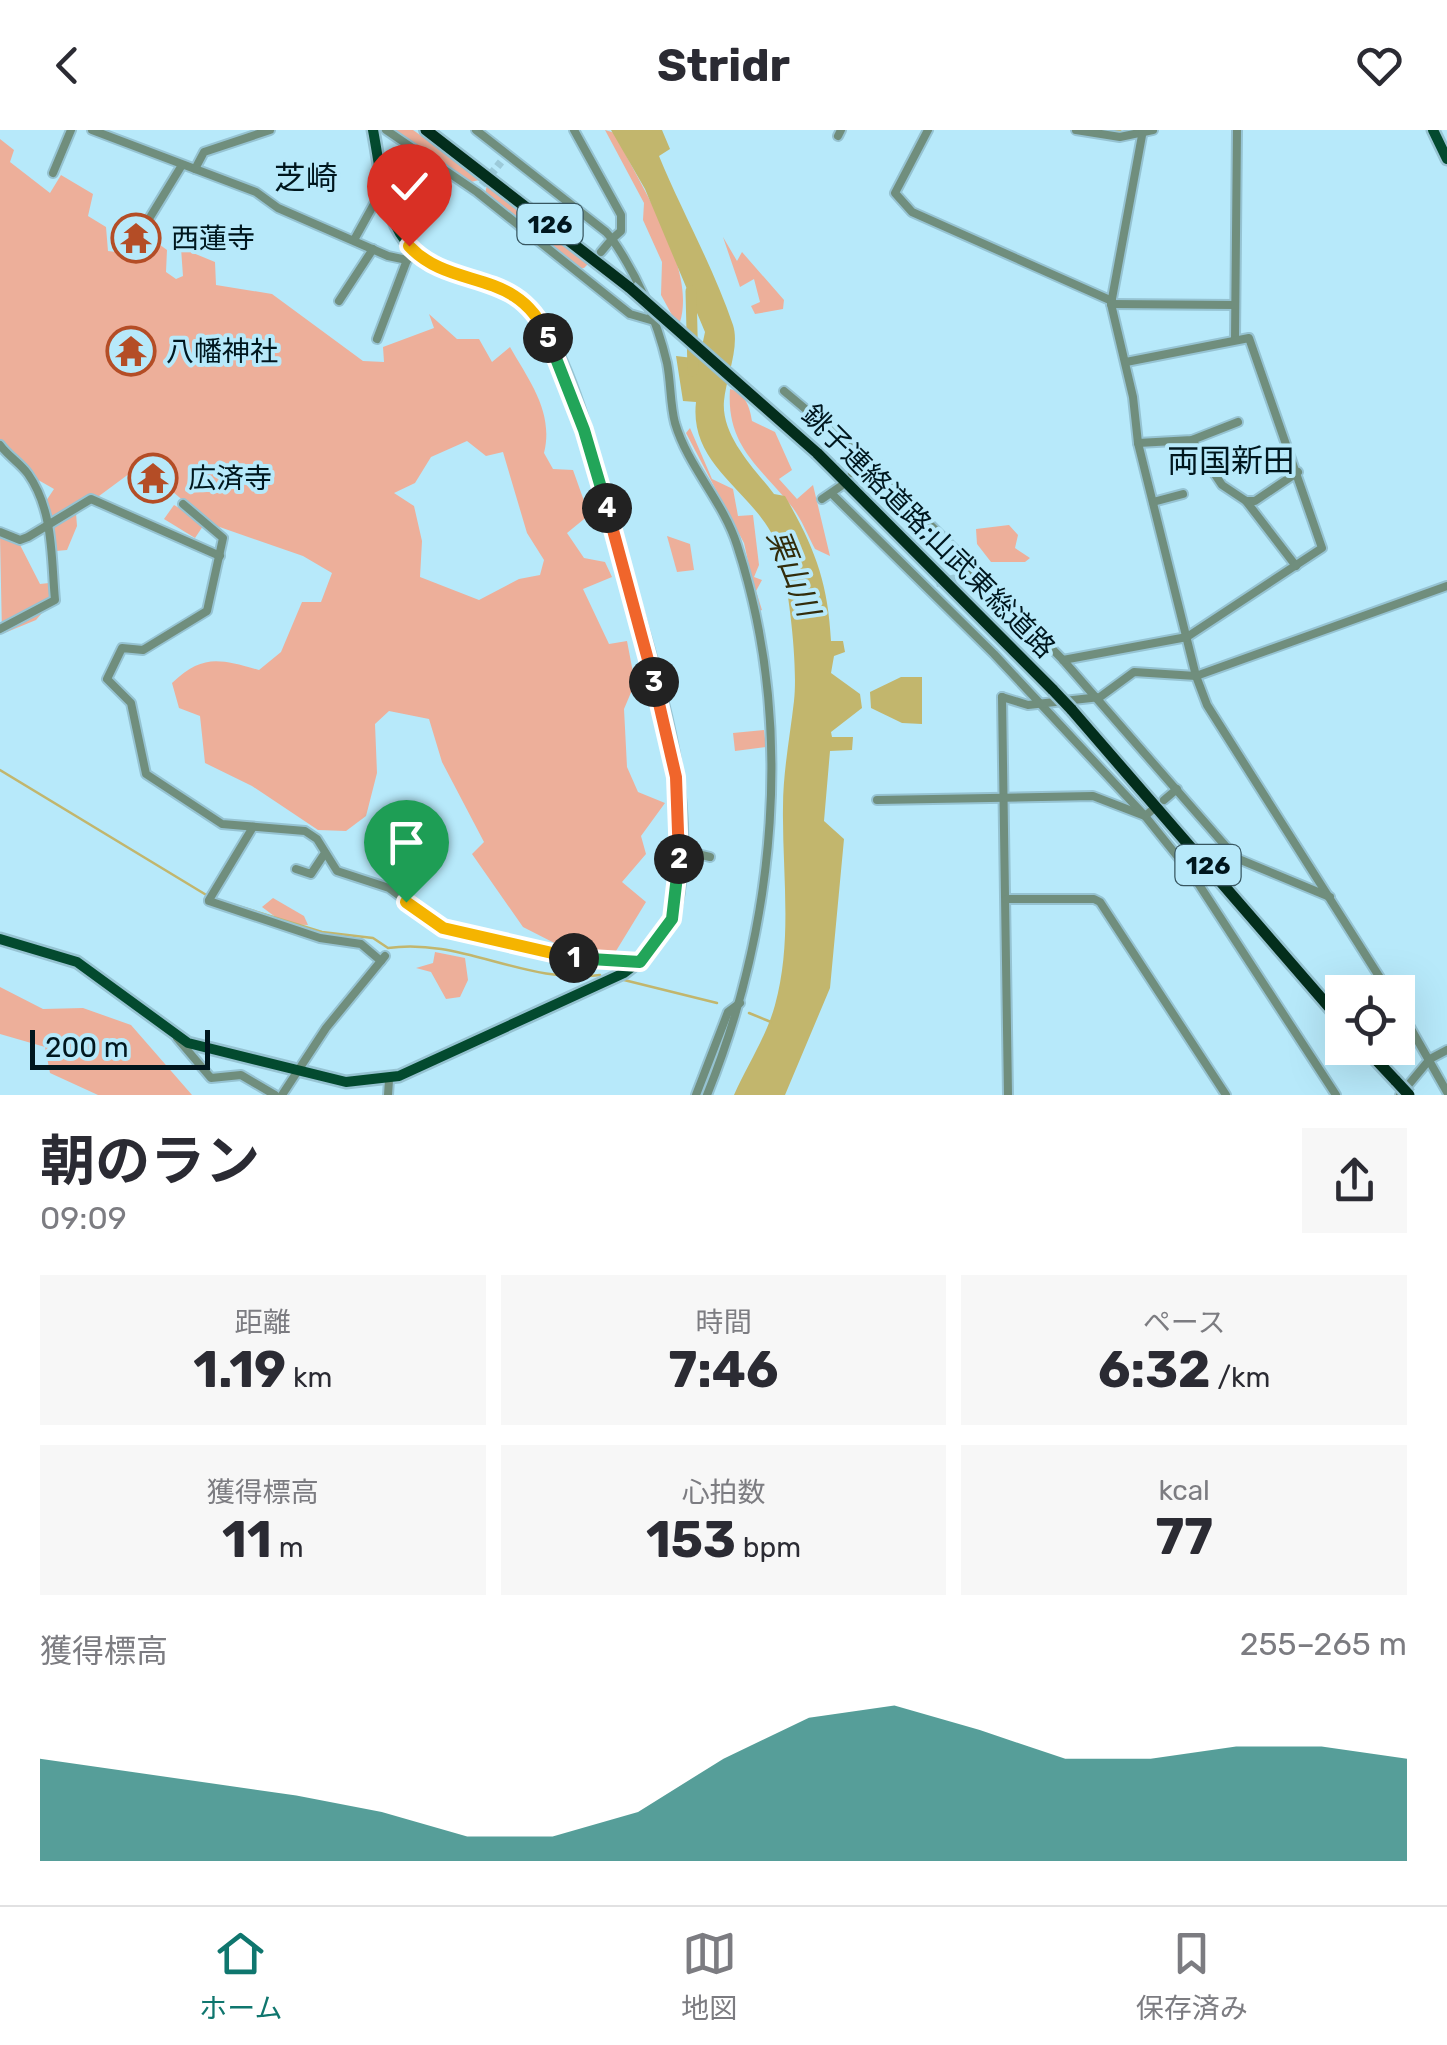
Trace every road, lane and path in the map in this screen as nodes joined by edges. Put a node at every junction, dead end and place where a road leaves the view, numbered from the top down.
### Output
1 (71, 130) edge
2 (92, 130) edge
3 (270, 130) edge
4 (373, 130) edge
5 (386, 130) edge
6 (426, 130) edge
7 (476, 130) edge
8 (574, 130) edge
9 (928, 130) edge
10 (1237, 130) edge
11 (1432, 130) edge
12 (1079, 131) edge
13 (1146, 131) edge
14 (508, 153) junction
15 (1447, 159) edge
16 (500, 162) tunnel mouth
17 (182, 165) junction
18 (195, 169) junction
19 (52, 173) dead end
20 (384, 186) junction
21 (140, 232) dead end
22 (612, 238) junction
23 (354, 240) junction
24 (373, 250) junction
25 (601, 252) dead end
26 (412, 257) junction
27 (338, 302) dead end
28 (1111, 303) junction
29 (1235, 305) junction
30 (654, 321) junction
31 (1234, 339) junction
32 (377, 340) dead end
33 (1126, 362) junction
34 (784, 391) dead end
35 (1238, 422) dead end
36 (1192, 440) junction
37 (1138, 443) junction
38 (0, 445) edge
39 (865, 459) junction
40 (1298, 472) junction
41 (852, 474) dead end
42 (841, 486) dead end
43 (1183, 494) dead end
44 (833, 496) junction
45 (822, 498) dead end
46 (1153, 502) junction
47 (1246, 502) junction
48 (184, 504) dead end
49 (50, 527) junction
50 (0, 532) edge
51 (220, 556) junction
52 (1296, 566) junction
53 (978, 572) junction
54 (960, 577) tunnel mouth
55 (936, 582) tunnel mouth
56 (926, 585) junction
57 (1447, 586) edge
58 (0, 629) edge
59 (1187, 637) junction
60 (1063, 660) junction
61 (1196, 676) junction
62 (1095, 698) junction
63 (1040, 702) junction
64 (1176, 789) junction
65 (1005, 798) junction
66 (878, 800) dead end
67 (1164, 800) dead end
68 (1148, 813) junction
69 (253, 827) junction
70 (680, 850) junction
71 (324, 853) junction
72 (710, 857) dead end
73 (296, 870) dead end
74 (1330, 897) junction
75 (1006, 899) junction
76 (0, 939) edge
77 (640, 962) junction
78 (1378, 975) edge
79 (1325, 1002) edge
80 (740, 1003) junction
81 (1415, 1034) edge
82 (177, 1038) junction
83 (1447, 1050) edge
84 (1430, 1059) junction
85 (1380, 1065) edge
86 (300, 1071) junction
87 (389, 1080) junction
88 (1447, 1092) edge
89 (278, 1095) edge
90 (388, 1095) edge
91 (696, 1095) edge
92 (706, 1095) edge
93 (1008, 1095) edge
94 (1226, 1095) edge
95 (1336, 1095) edge
96 (1400, 1095) edge
97 (1409, 1095) edge

1 - 19 street
2 - 17 street
3 - 18 street
4 - 20 main road
5 - 30 street
6 - 79 highway, 銚子連絡道路;山武東総道路 / 126, bridge
7 - 14 street
8 - 22 street
9 - 28 street
10 - 29 street
11 - 15 main road
12 - 13 street
13 - 28 street
14 - 16 street
14 - 22 street
17 - 18 street
17 - 21 street
18 - 23 street
20 - 23 street
20 - 26 main road
22 - 25 street
22 - 30 street
23 - 24 street
24 - 26 street
24 - 27 street
26 - 32 street
26 - 70 main road
28 - 29 street
28 - 33 street
29 - 31 street
30 - 80 street
31 - 33 street
31 - 40 street
33 - 37 street
34 - 39 street
35 - 36 street
36 - 37 street
36 - 47 street
37 - 46 street
38 - 49 street
39 - 41 street
39 - 53 street
40 - 47 street
40 - 52 street
42 - 44 street
43 - 46 street
44 - 45 street
44 - 56 street
46 - 59 street
47 - 52 street
48 - 51 street
49 - 50 street
49 - 51 street
49 - 58 street
51 - 69 street
52 - 59 street
53 - 54 street
53 - 60 street
55 - 56 street
56 - 63 street
57 - 61 street
59 - 60 street
59 - 61 street
60 - 62 street
61 - 62 street
61 - 74 street
62 - 63 street
62 - 64 street
63 - 65 street
63 - 68 street
64 - 67 street
64 - 74 street
65 - 66 street
65 - 68 street
65 - 75 street
68 - 95 street
69 - 71 street
69 - 86 street
70 - 72 street
70 - 77 main road
71 - 73 street
71 - 77 street
74 - 78 street
75 - 93 street
75 - 94 street
76 - 82 main road
77 - 87 main road
80 - 91 street
80 - 92 street
81 - 84 street
82 - 86 main road
82 - 89 street
83 - 84 street
84 - 88 street
84 - 96 street
85 - 97 highway, bridge
86 - 87 main road
86 - 89 street
87 - 90 street

